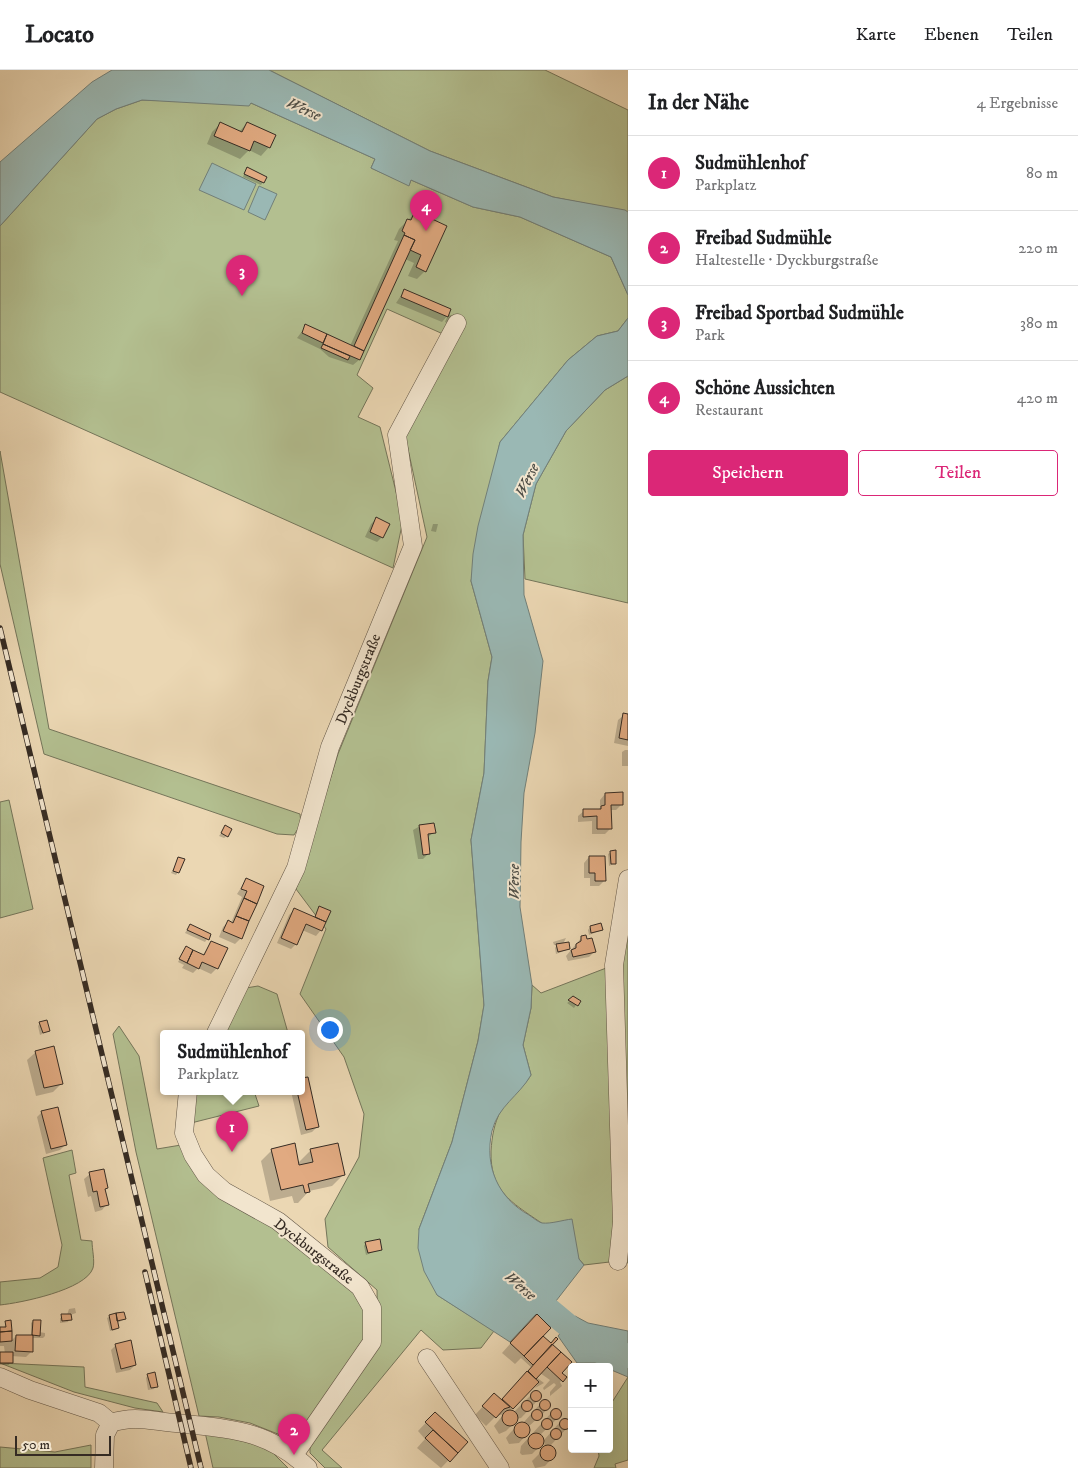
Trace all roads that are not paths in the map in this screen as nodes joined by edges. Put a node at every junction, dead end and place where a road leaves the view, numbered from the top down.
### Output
1 (457, 322) dead end
2 (628, 879) edge
3 (217, 1030) edge
4 (188, 1095) edge
5 (625, 1228) edge
6 (618, 1261) dead end
7 (427, 1358) dead end
8 (0, 1377) edge
9 (111, 1423) junction
10 (294, 1455) junction
11 (104, 1468) edge
12 (308, 1468) edge
13 (500, 1468) edge

1 - 3 street, Dyckburgstraße
2 - 5 street
4 - 10 street, Dyckburgstraße
5 - 6 street
7 - 13 street
8 - 9 street
9 - 10 street
9 - 11 street
10 - 12 street

